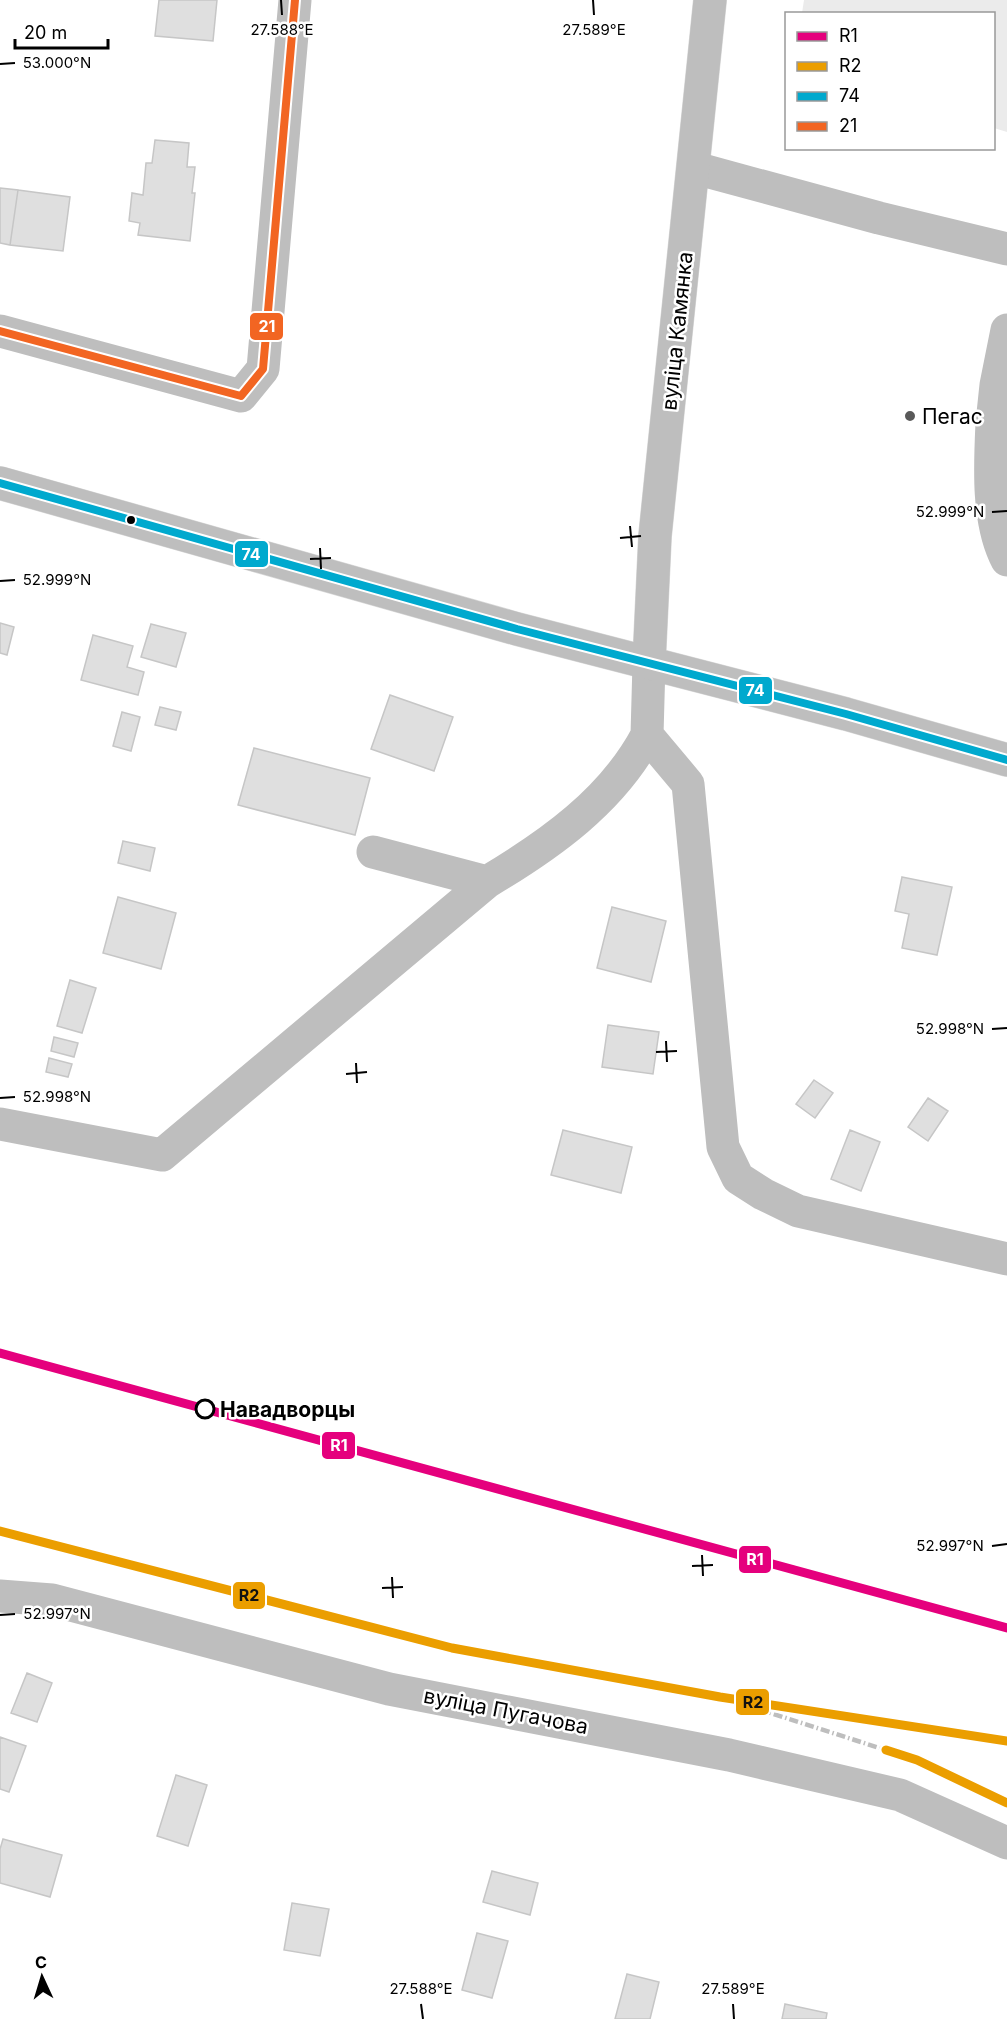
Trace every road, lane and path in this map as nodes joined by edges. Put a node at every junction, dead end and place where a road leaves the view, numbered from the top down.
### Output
1 (295, 0) edge
2 (710, 0) edge
3 (694, 168) junction
4 (1007, 249) edge
5 (1007, 330) edge
6 (0, 331) edge
7 (1000, 425) edge
8 (0, 483) edge
9 (1007, 560) edge
10 (649, 663) junction
11 (646, 735) junction
12 (1007, 760) edge
13 (373, 852) dead end
14 (488, 882) junction
15 (0, 1124) edge
16 (1007, 1259) edge
17 (0, 1596) edge
18 (1007, 1843) edge

1 - 6 main road
2 - 3 main road, вуліца Камянка
3 - 4 main road
3 - 10 main road, вуліца Камянка
5 - 7 main road
7 - 9 main road
8 - 10 main road
10 - 11 main road, вуліца Камянка
10 - 12 main road
11 - 14 main road
11 - 16 main road
13 - 14 main road
14 - 15 main road
17 - 18 main road, вуліца Пугачова

